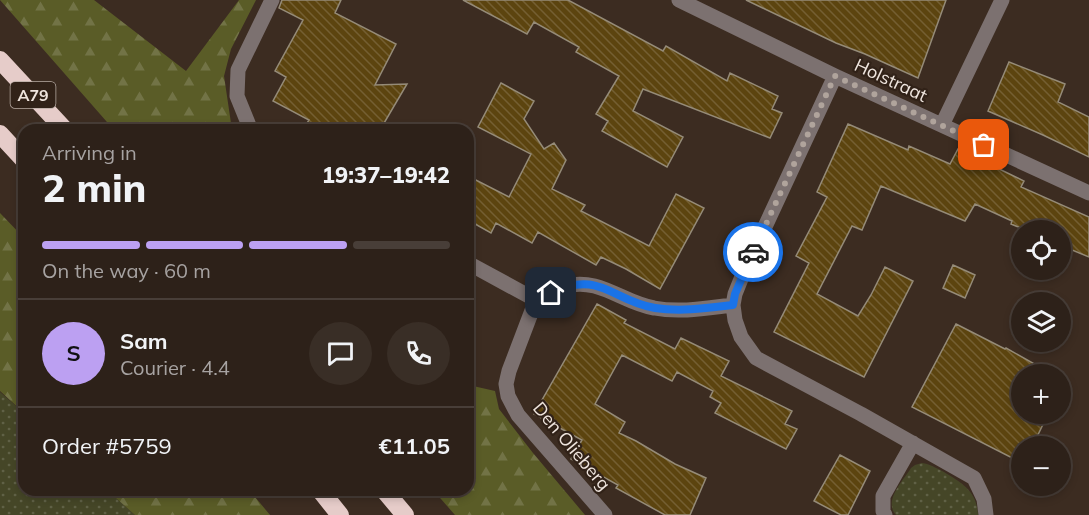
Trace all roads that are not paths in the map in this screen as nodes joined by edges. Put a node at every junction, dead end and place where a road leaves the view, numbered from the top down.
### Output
1 (272, 0) edge
2 (679, 0) edge
3 (1002, 0) edge
4 (0, 60) edge
5 (835, 76) junction
6 (59, 124) edge
7 (248, 124) edge
8 (942, 126) junction
9 (0, 134) edge
10 (18, 154) edge
11 (1089, 193) edge
12 (474, 266) edge
13 (536, 300) junction
14 (733, 305) junction
15 (913, 443) junction
16 (325, 496) edge
17 (389, 496) edge
18 (340, 515) edge
19 (405, 515) edge
20 (604, 515) edge
21 (885, 515) edge
22 (986, 515) edge

1 - 7 street
2 - 5 street, Holstraat
3 - 8 street
4 - 6 highway, A79
5 - 8 street, Holstraat
5 - 14 street
8 - 11 street, Holstraat
9 - 10 highway
12 - 13 street
13 - 14 street
13 - 20 street, Den Olieberg
14 - 15 street
15 - 21 street
15 - 22 street
16 - 18 highway
17 - 19 highway

